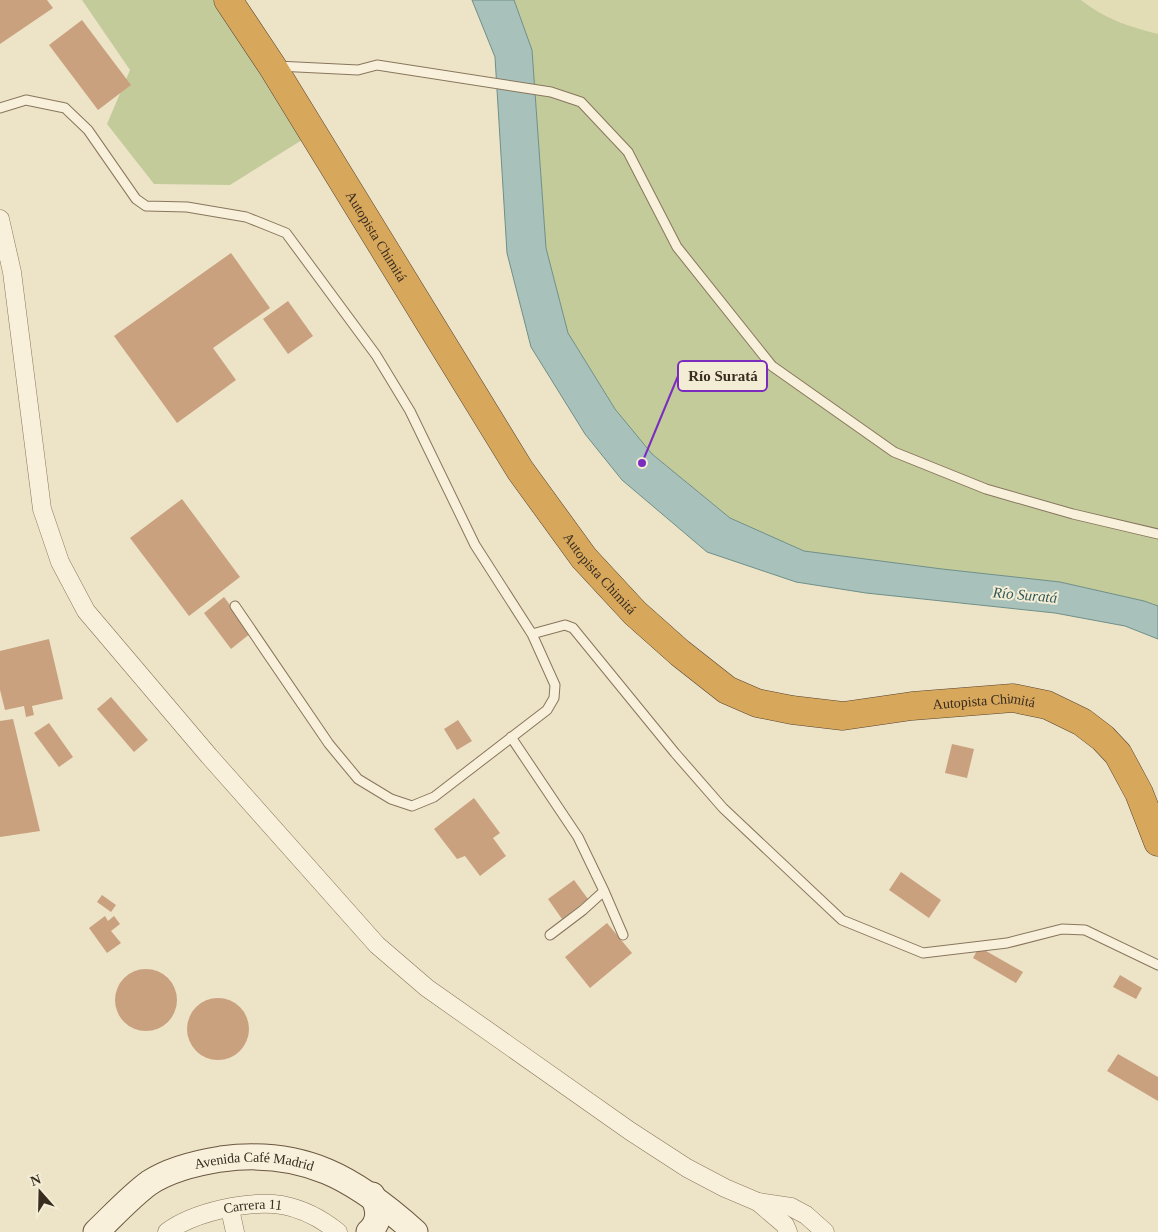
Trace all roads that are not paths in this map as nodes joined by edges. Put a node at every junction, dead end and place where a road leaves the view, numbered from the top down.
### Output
1 (228, 0) edge
2 (272, 66) junction
3 (0, 108) edge
4 (0, 220) edge
5 (1158, 534) edge
6 (235, 606) dead end
7 (532, 634) junction
8 (511, 737) junction
9 (1158, 842) edge
10 (604, 891) junction
11 (550, 935) dead end
12 (623, 935) dead end
13 (1158, 965) edge
14 (372, 1195) junction
15 (758, 1202) junction
16 (230, 1209) junction
17 (96, 1232) edge
18 (167, 1232) edge
19 (235, 1232) edge
20 (338, 1232) edge
21 (369, 1232) edge
22 (416, 1232) edge
23 (788, 1232) edge
24 (825, 1232) edge

1 - 2 highway, Autopista Chimitá
2 - 5 lane
2 - 9 highway, Autopista Chimitá
3 - 7 lane
4 - 15 street
6 - 8 lane
7 - 8 lane
7 - 13 lane
8 - 10 lane
10 - 11 lane
10 - 12 lane
14 - 17 street, Avenida Café Madrid
14 - 21 street
14 - 22 street, Avenida Café Madrid
15 - 23 street
15 - 24 street
16 - 18 street, Carrera 11
16 - 19 street
16 - 20 street, Carrera 11

